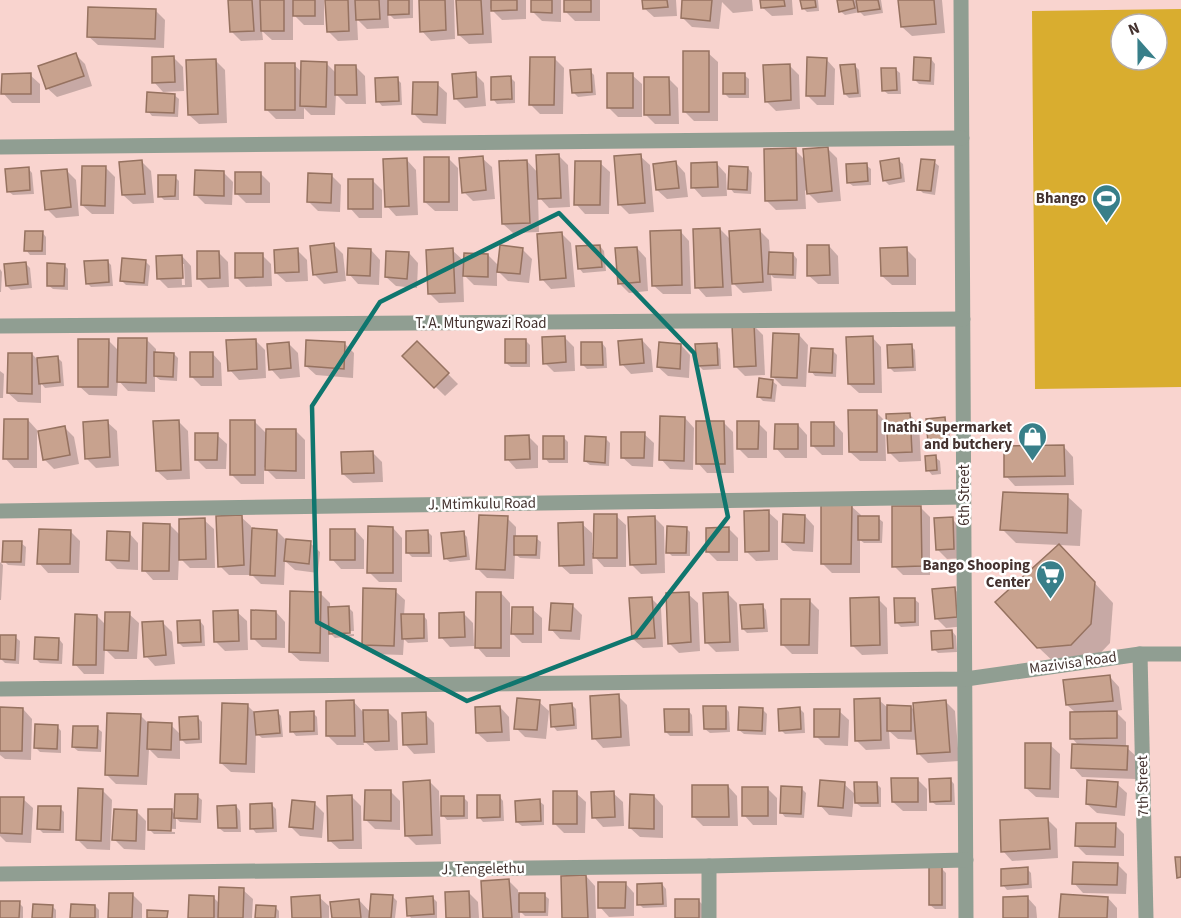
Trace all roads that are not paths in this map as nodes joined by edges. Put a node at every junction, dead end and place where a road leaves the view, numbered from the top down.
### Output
1 (961, 0) edge
2 (962, 138) junction
3 (0, 147) edge
4 (963, 319) junction
5 (0, 326) edge
6 (964, 496) junction
7 (0, 512) edge
8 (1140, 654) junction
9 (1181, 654) edge
10 (966, 679) junction
11 (0, 689) edge
12 (966, 860) junction
13 (709, 866) junction
14 (0, 874) edge
15 (709, 918) edge
16 (966, 918) edge
17 (1146, 918) edge

1 - 2 street, 6th Street
2 - 3 street
2 - 4 street, 6th Street
4 - 5 street, T. A. Mtungwazi Road
4 - 6 street, 6th Street
6 - 7 street, J. Mtimkulu Road
6 - 10 street, 6th Street
8 - 9 street, Mazivisa Road
8 - 10 street, Mazivisa Road
8 - 17 street, 7th Street
10 - 11 street, Mazivisa Road
10 - 12 street, 6th Street
12 - 13 street, J. Tengelethu
12 - 16 street, 6th Street
13 - 14 street, J. Tengelethu
13 - 15 street

